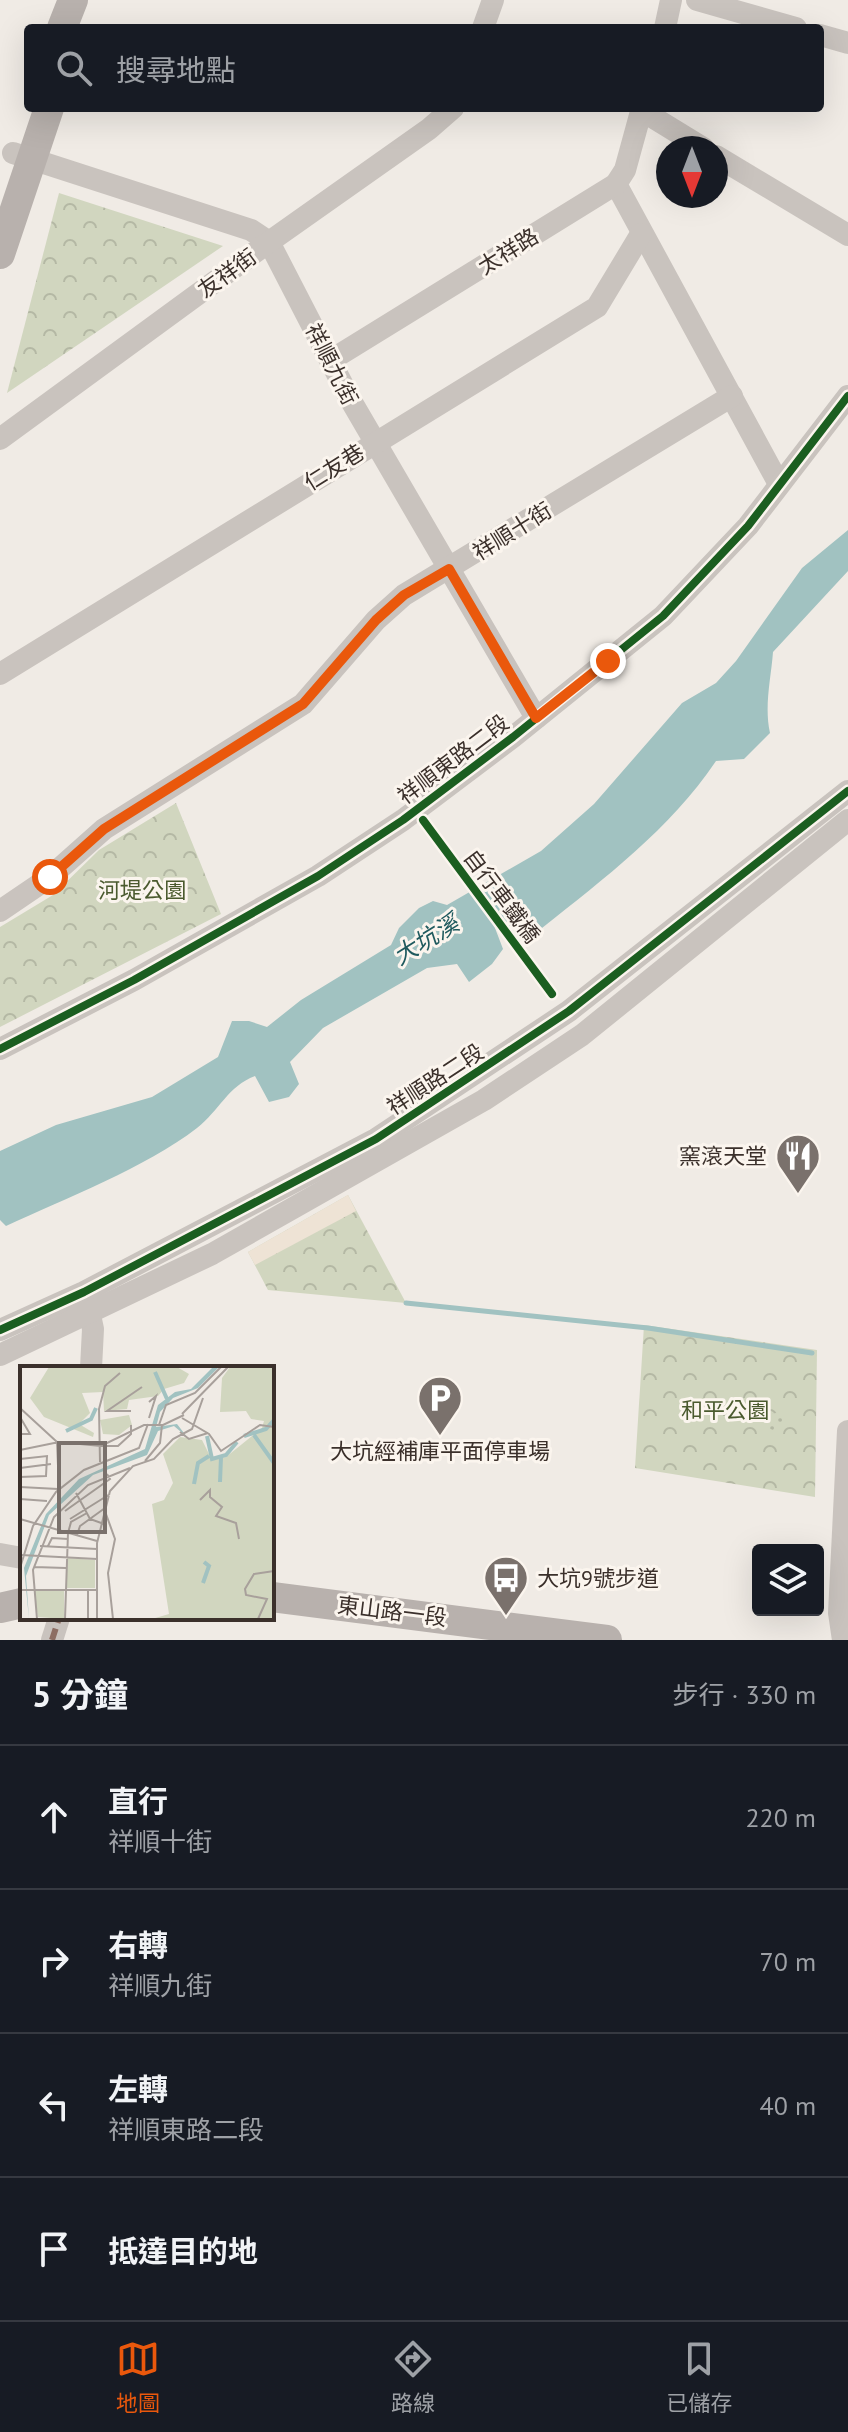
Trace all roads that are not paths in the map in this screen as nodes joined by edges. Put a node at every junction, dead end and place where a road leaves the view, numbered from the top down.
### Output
1 (73, 0) edge
2 (91, 0) edge
3 (493, 0) edge
4 (671, 0) edge
5 (697, 0) edge
6 (64, 24) edge
7 (82, 24) edge
8 (484, 24) edge
9 (666, 24) edge
10 (782, 24) edge
11 (824, 36) edge
12 (848, 43) edge
13 (29, 112) edge
14 (47, 112) edge
15 (448, 112) edge
16 (640, 112) edge
17 (646, 112) edge
18 (684, 136) edge
19 (21, 156) junction
20 (728, 163) edge
21 (616, 184) junction
22 (0, 194) edge
23 (641, 234) junction
24 (848, 235) edge
25 (269, 242) junction
26 (0, 254) edge
27 (331, 360) junction
28 (732, 396) junction
29 (848, 396) edge
30 (0, 439) edge
31 (374, 443) junction
32 (779, 484) junction
33 (449, 569) junction
34 (0, 674) edge
35 (536, 718) junction
36 (848, 791) edge
37 (848, 820) edge
38 (0, 911) edge
39 (0, 1049) edge
40 (84, 1292) junction
41 (92, 1314) junction
42 (0, 1330) edge
43 (0, 1355) edge
44 (91, 1366) edge
45 (848, 1431) edge
46 (0, 1554) edge
47 (20, 1558) edge
48 (274, 1597) edge
49 (20, 1603) edge
50 (0, 1608) edge
51 (58, 1620) edge
52 (52, 1640) edge
53 (607, 1640) edge
54 (843, 1640) edge

1 - 6 main road
2 - 7 main road
3 - 8 street
4 - 9 street
5 - 10 street
11 - 12 street
13 - 19 main road
14 - 19 main road
15 - 25 street, 友祥街
16 - 21 street
17 - 18 street
19 - 22 main road
19 - 25 street
19 - 26 main road
20 - 24 street
21 - 23 street
21 - 27 street, 太祥路
23 - 28 street
23 - 31 street, 仁友巷
25 - 27 street, 祥順九街
25 - 30 street, 友祥街
27 - 31 street, 祥順九街
28 - 32 street
28 - 33 street, 祥順十街
29 - 32 street, 祥順東路二段
31 - 33 street, 祥順九街
31 - 34 street, 仁友巷
32 - 35 street, 祥順東路二段
33 - 35 street, 祥順九街
33 - 38 street, 祥順十街
35 - 39 street, 祥順東路二段
36 - 40 street, 祥順路二段
37 - 41 street, 祥順路二段
40 - 41 street
40 - 42 street, 祥順路二段
41 - 43 street, 祥順路二段
41 - 44 street
45 - 54 street
46 - 47 street
48 - 53 main road, 東山路一段
49 - 50 main road
51 - 52 street

